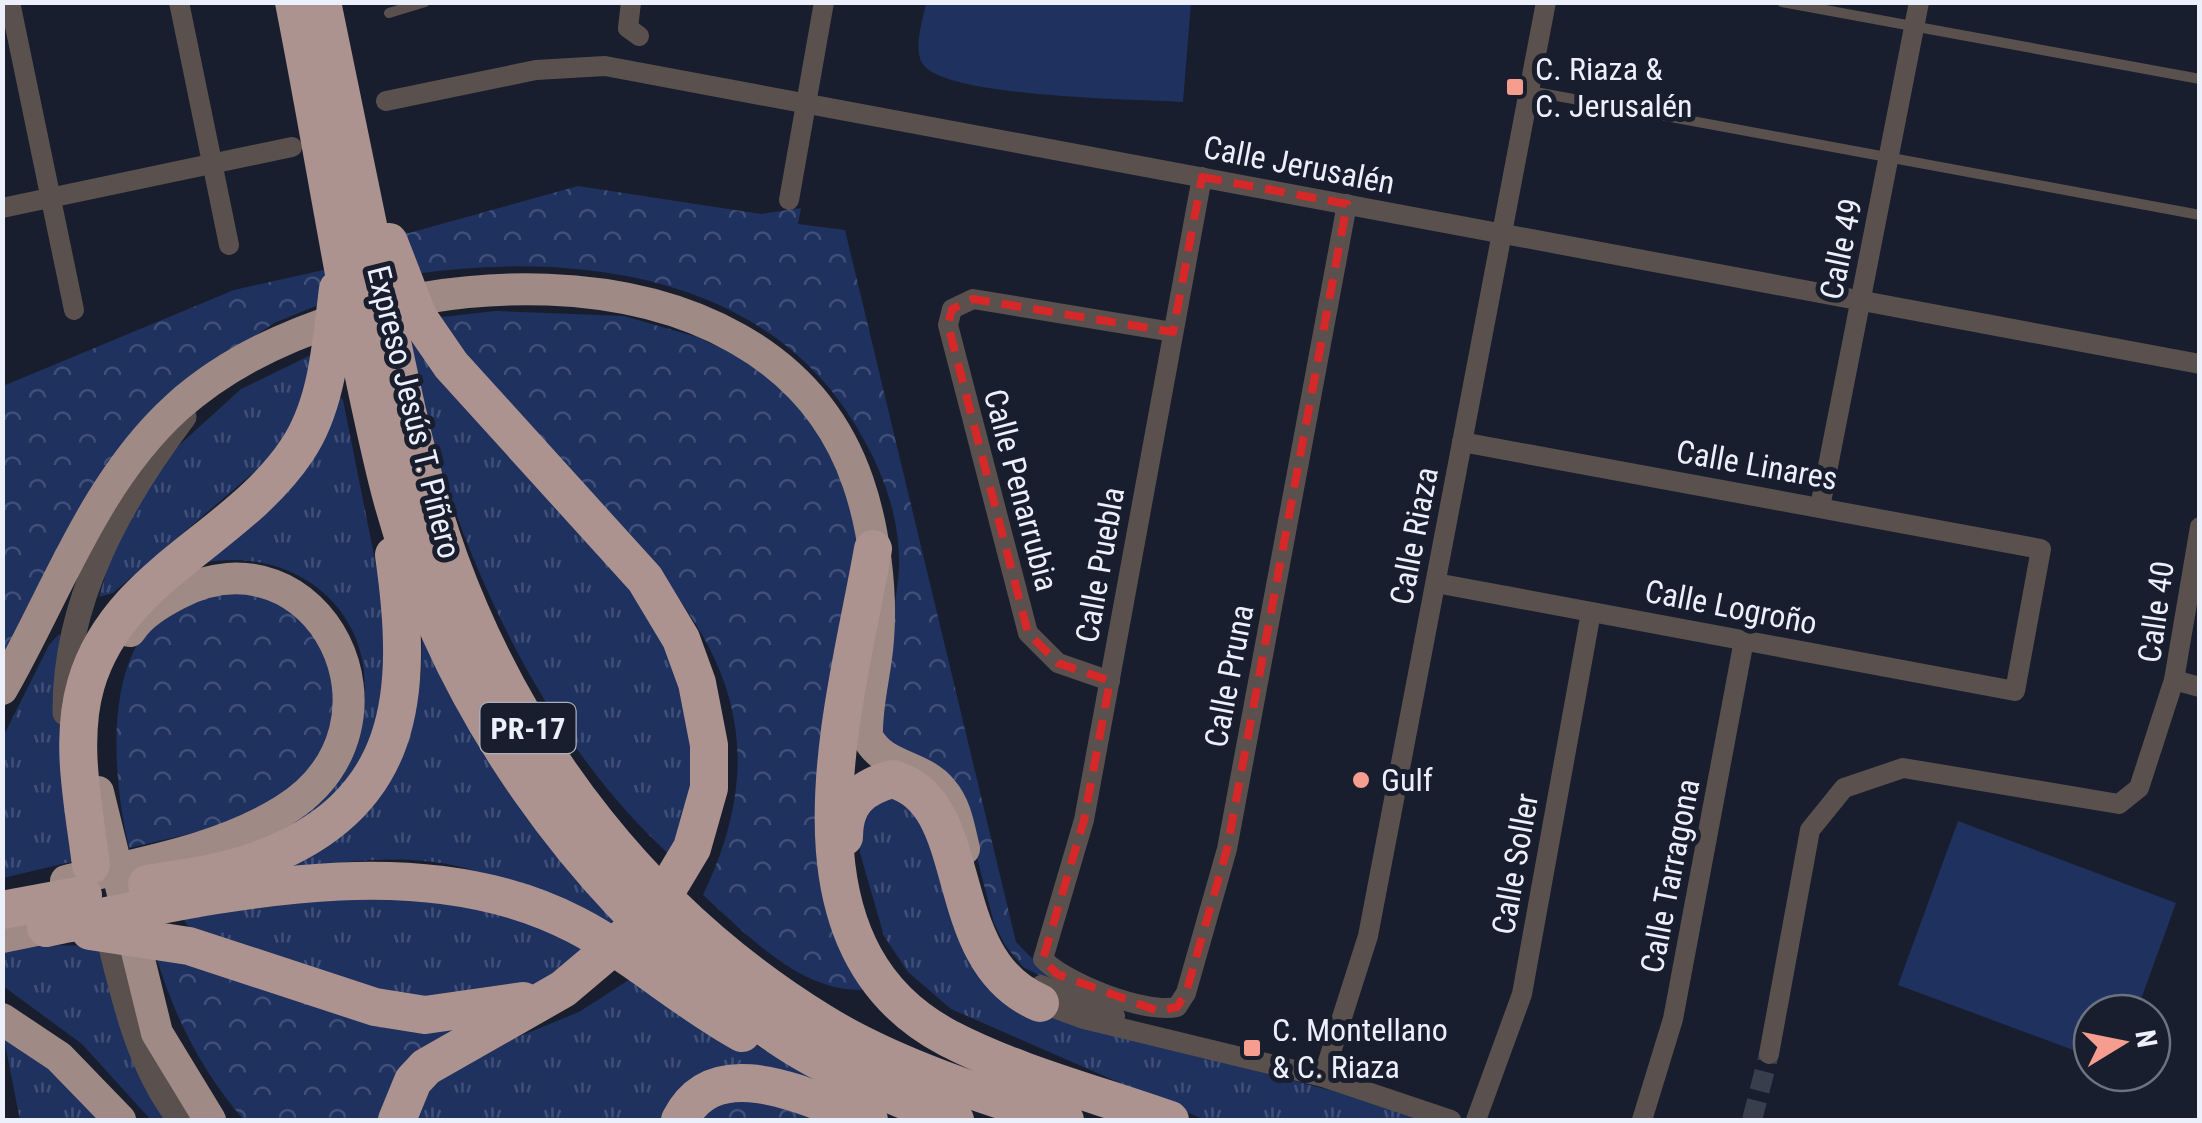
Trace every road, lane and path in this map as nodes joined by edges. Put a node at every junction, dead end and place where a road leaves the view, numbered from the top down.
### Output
1 (10, 2) edge
2 (179, 2) edge
3 (294, 2) edge
4 (322, 2) edge
5 (425, 2) edge
6 (631, 2) edge
7 (824, 2) edge
8 (1546, 2) edge
9 (1782, 2) edge
10 (1919, 2) edge
11 (389, 13) dead end
12 (1914, 27) junction
13 (639, 36) dead end
14 (337, 77) junction
15 (2200, 78) edge
16 (1530, 91) junction
17 (386, 100) dead end
18 (807, 103) junction
19 (292, 148) dead end
20 (1890, 159) junction
21 (212, 164) junction
22 (1202, 177) junction
23 (50, 198) junction
24 (789, 200) dead end
25 (1347, 204) junction
26 (2, 208) edge
27 (2200, 215) edge
28 (1500, 234) junction
29 (229, 245) dead end
30 (342, 257) junction
31 (1862, 300) junction
32 (74, 310) dead end
33 (1172, 332) junction
34 (2200, 364) edge
35 (213, 376) junction
36 (1462, 442) junction
37 (385, 473) junction
38 (1820, 507) junction
39 (2200, 527) edge
40 (873, 549) junction
41 (1436, 582) junction
42 (1591, 612) junction
43 (1744, 640) junction
44 (2174, 680) junction
45 (1110, 681) junction
46 (2200, 687) edge
47 (2, 689) edge
48 (2014, 691) joint
49 (92, 865) junction
50 (174, 880) junction
51 (2, 897) edge
52 (45, 906) junction
53 (2, 910) edge
54 (2, 937) edge
55 (1041, 982) junction
56 (564, 989) junction
57 (2, 1019) edge
58 (1769, 1054) tunnel mouth
59 (1024, 1068) junction
60 (1323, 1076) junction
61 (881, 1108) edge
62 (120, 1120) edge
63 (180, 1120) edge
64 (210, 1120) edge
65 (397, 1120) edge
66 (680, 1120) edge
67 (955, 1120) edge
68 (1065, 1120) edge
69 (1170, 1120) edge
70 (1451, 1120) edge
71 (1476, 1120) edge
72 (1642, 1120) edge

1 - 23 street
2 - 21 street
3 - 30 highway, Expreso Jesús T. Piñero / PR-17
4 - 14 highway, Expreso Jesús T. Piñero / PR-17
5 - 11 lane
6 - 13 street
7 - 18 street
8 - 16 street, Calle Riaza
9 - 12 lane
10 - 12 street, Calle 49
12 - 15 lane
12 - 20 street, Calle 49
14 - 56 highway
14 - 68 highway, Expreso Jesús T. Piñero / PR-17
16 - 20 lane
16 - 28 street, Calle Riaza
17 - 18 street, Calle Jerusalén
18 - 22 street, Calle Jerusalén
18 - 24 street
19 - 21 street
20 - 27 lane
20 - 31 street, Calle 49
21 - 23 street
21 - 29 street
22 - 25 street, Calle Jerusalén
22 - 33 street, Calle Puebla
23 - 26 street
23 - 32 street
25 - 28 street, Calle Jerusalén
25 - 55 street, Calle Pruna
28 - 31 street, Calle Jerusalén
28 - 36 street, Calle Riaza
30 - 37 highway, Expreso Jesús T. Piñero / PR-17
30 - 49 highway
31 - 34 street, Calle Jerusalén
31 - 38 street, Calle 49
33 - 45 street, Calle Puebla
33 - 45 street, Calle Penarrubia
35 - 40 highway
35 - 47 highway
35 - 49 street
36 - 38 street, Calle Linares
36 - 41 street, Calle Riaza
37 - 50 highway
37 - 61 highway, Expreso Jesús T. Piñero / PR-17
38 - 48 street, Calle Linares
39 - 44 street, Calle 40
40 - 55 highway
40 - 59 highway
41 - 42 street, Calle Logroño
41 - 60 street, Calle Riaza
42 - 43 street, Calle Logroño
42 - 71 street, Calle Soller
43 - 48 street, Calle Logroño
43 - 72 street, Calle Tarragona
44 - 46 street, Calle 40
44 - 58 street
45 - 55 street, Calle Puebla
49 - 63 street
50 - 52 highway
50 - 61 highway
50 - 64 highway
51 - 52 highway
52 - 53 highway
52 - 54 highway
52 - 56 highway
55 - 59 highway
55 - 60 street
56 - 65 highway
57 - 62 highway
59 - 69 highway
60 - 70 street
61 - 66 highway
61 - 67 highway, Expreso Jesús T. Piñero / PR-17

